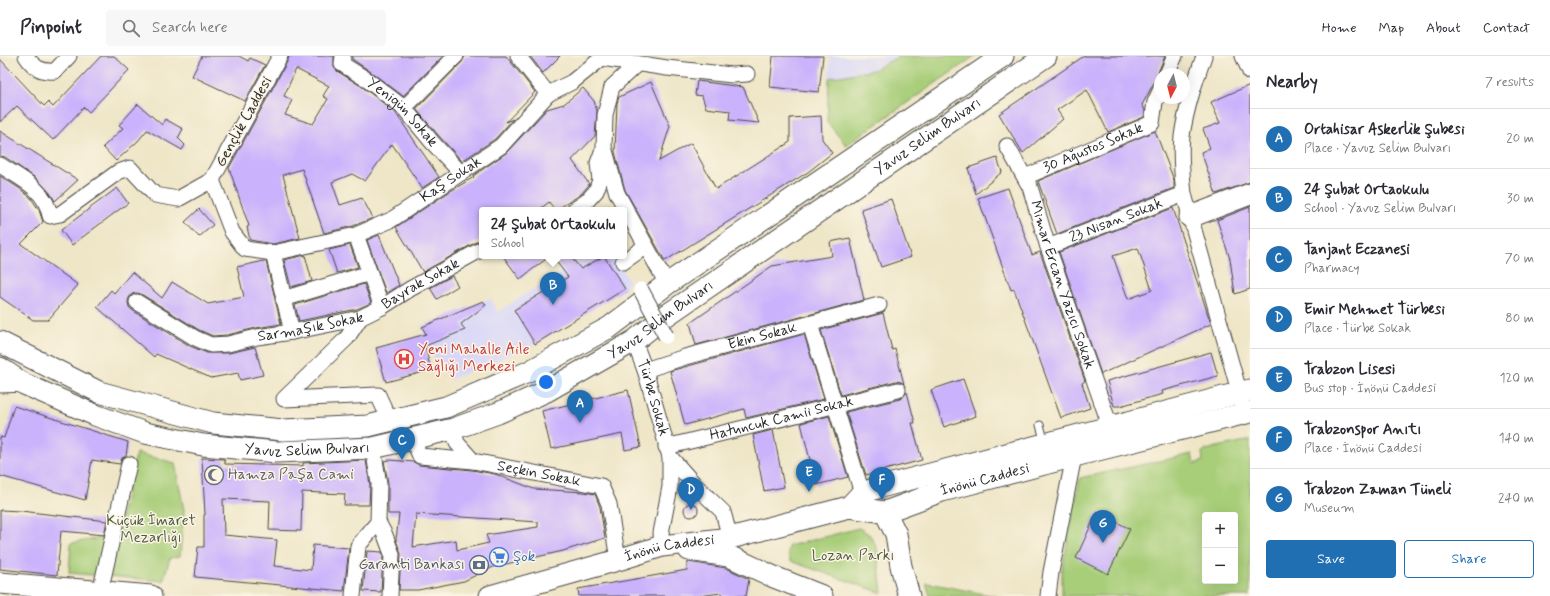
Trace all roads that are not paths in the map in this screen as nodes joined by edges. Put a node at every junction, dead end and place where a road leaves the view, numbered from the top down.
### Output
1 (26, 56) edge
2 (69, 56) edge
3 (280, 56) edge
4 (343, 56) edge
5 (456, 56) edge
6 (518, 56) edge
7 (1003, 56) edge
8 (1046, 56) edge
9 (1175, 56) edge
10 (1204, 56) edge
11 (1243, 56) edge
12 (637, 64) junction
13 (608, 68) edge
14 (1170, 68) edge
15 (1250, 72) edge
16 (747, 74) dead end
17 (548, 94) junction
18 (1155, 104) edge
19 (404, 108) junction
20 (1006, 146) dead end
21 (604, 147) junction
22 (0, 165) edge
23 (462, 173) junction
24 (1025, 177) junction
25 (212, 180) junction
26 (1184, 194) junction
27 (1250, 194) edge
28 (578, 207) edge
29 (625, 207) edge
30 (627, 211) edge
31 (1190, 217) junction
32 (356, 235) junction
33 (646, 246) junction
34 (1048, 247) junction
35 (479, 251) edge
36 (273, 253) junction
37 (623, 262) dead end
38 (370, 273) junction
39 (667, 284) junction
40 (641, 290) dead end
41 (283, 299) junction
42 (137, 302) dead end
43 (879, 305) dead end
44 (382, 307) junction
45 (360, 318) junction
46 (810, 324) junction
47 (292, 332) junction
48 (659, 334) junction
49 (634, 341) junction
50 (0, 342) edge
51 (0, 368) edge
52 (645, 370) junction
53 (24, 384) junction
54 (0, 385) edge
55 (898, 390) dead end
56 (1245, 392) edge
57 (834, 406) junction
58 (1248, 413) edge
59 (390, 421) junction
60 (1110, 426) junction
61 (455, 436) junction
62 (416, 447) junction
63 (1071, 447) junction
64 (373, 448) junction
65 (668, 452) junction
66 (439, 457) junction
67 (473, 462) junction
68 (129, 464) dead end
69 (856, 500) junction
70 (885, 512) junction
71 (378, 522) junction
72 (730, 538) junction
73 (662, 546) junction
74 (618, 560) junction
75 (774, 577) junction
76 (0, 583) edge
77 (95, 593) edge
78 (810, 594) edge
79 (152, 596) edge
80 (353, 596) edge
81 (390, 596) edge
82 (493, 596) edge
83 (909, 596) edge
84 (1048, 596) edge

1 - 2 street
3 - 25 street, Gençlik Caddesi
4 - 19 street, Yenigün Sokak
5 - 19 street
6 - 17 street
7 - 39 main road, Yavuz Selim Bulvarı
8 - 48 main road, Yavuz Selim Bulvarı
9 - 14 street
10 - 26 street
11 - 15 street
12 - 13 street
12 - 13 street, Kaş Sokak
12 - 16 street
13 - 17 street, Kaş Sokak
13 - 21 street
17 - 23 street, Kaş Sokak
18 - 24 street, 30 Ağustos Sokak
19 - 23 street, Yenigün Sokak
20 - 24 street, Mimar Ercan Yazıcı Sokak
21 - 28 street
21 - 29 street
22 - 25 street
23 - 32 street, Kaş Sokak
24 - 34 street, Mimar Ercan Yazıcı Sokak
25 - 36 street, Gençlik Caddesi
26 - 31 street
26 - 34 street, 23 Nisan Sokak
27 - 31 main road
30 - 33 street
31 - 56 street
32 - 36 street, Kaş Sokak
32 - 38 street
33 - 37 street
33 - 39 street
34 - 60 street, Mimar Ercan Yazıcı Sokak
35 - 44 street, Bayrak Sokak
36 - 41 street
38 - 41 street
38 - 44 street
39 - 59 main road, Yavuz Selim Bulvarı
40 - 48 street, bridge
41 - 47 street
42 - 47 street, Sarmaşık Sokak
43 - 46 street, Ekin Sokak
44 - 45 street, Bayrak Sokak
45 - 47 street, Sarmaşık Sokak
45 - 59 street, Sarmaşık Sokak
46 - 52 street, Ekin Sokak
46 - 57 street
48 - 49 main road, Yavuz Selim Bulvarı
49 - 52 street, Türbe Sokak
49 - 61 main road, Yavuz Selim Bulvarı
50 - 59 main road, Yavuz Selim Bulvarı
51 - 53 main road, Yavuz Selim Bulvarı
52 - 65 street, Türbe Sokak
53 - 54 street
53 - 64 main road, Yavuz Selim Bulvarı
55 - 57 street, Hatuncuk Camii Sokak
56 - 58 street
56 - 60 main road, İnönü Caddesi
57 - 65 street, Hatuncuk Camii Sokak
57 - 69 street
58 - 63 main road, İnönü Caddesi
60 - 63 main road, İnönü Caddesi
61 - 62 main road, Yavuz Selim Bulvarı
61 - 66 street
61 - 67 street
62 - 64 main road, Yavuz Selim Bulvarı
62 - 66 street, Seçkin Sokak
63 - 69 main road, İnönü Caddesi
63 - 70 main road, İnönü Caddesi
63 - 84 street
64 - 71 street
65 - 72 street, Türbe Sokak
65 - 73 street, Türbe Sokak
66 - 67 street, Seçkin Sokak
67 - 74 street, Seçkin Sokak
68 - 77 street
69 - 70 main road, İnönü Caddesi
69 - 72 main road, İnönü Caddesi
70 - 83 main road
71 - 80 street
71 - 81 street
72 - 73 main road, İnönü Caddesi
72 - 75 main road
73 - 74 main road, İnönü Caddesi
73 - 75 main road
74 - 82 main road, İnönü Caddesi
75 - 78 main road
76 - 77 main road
77 - 79 main road

